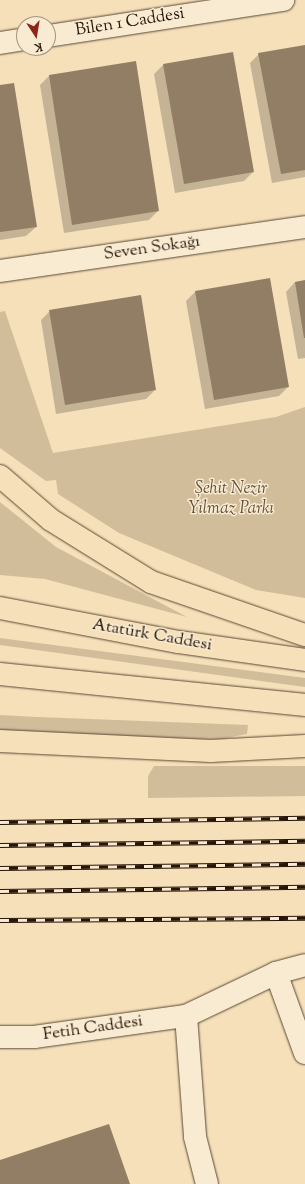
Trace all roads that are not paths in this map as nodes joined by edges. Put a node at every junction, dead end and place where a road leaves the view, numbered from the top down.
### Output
1 (283, 0) edge
2 (56, 35) edge
3 (16, 40) edge
4 (0, 43) edge
5 (305, 227) edge
6 (0, 271) edge
7 (0, 476) edge
8 (0, 608) edge
9 (305, 635) edge
10 (305, 660) edge
11 (0, 674) edge
12 (305, 705) edge
13 (0, 741) edge
14 (305, 746) edge
15 (305, 965) edge
16 (276, 973) junction
17 (186, 1016) junction
18 (0, 1037) edge
19 (305, 1053) edge
20 (207, 1184) edge

1 - 2 street, Bilen 1 Caddesi
3 - 4 street
5 - 6 street, Seven Sokağı
7 - 9 main road
8 - 10 main road, Atatürk Caddesi
11 - 12 main road
13 - 14 main road
15 - 16 street, Fetih Caddesi
16 - 17 street, Fetih Caddesi
16 - 19 street
17 - 18 street, Fetih Caddesi
17 - 20 street

